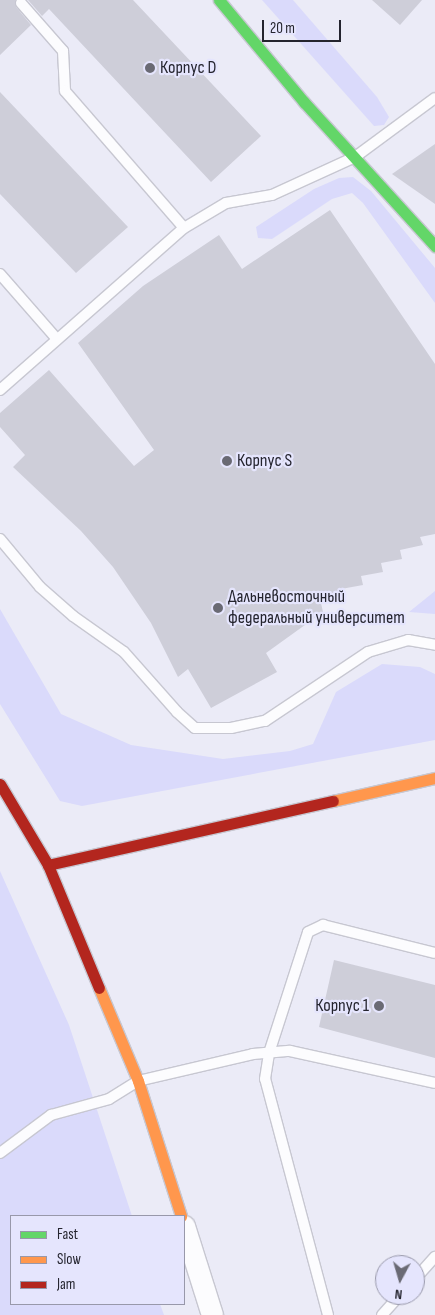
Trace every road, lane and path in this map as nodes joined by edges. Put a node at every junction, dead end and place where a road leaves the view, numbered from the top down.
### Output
1 (219, 0) edge
2 (21, 3) dead end
3 (435, 98) edge
4 (355, 157) junction
5 (184, 228) junction
6 (435, 246) edge
7 (0, 274) edge
8 (56, 338) junction
9 (0, 390) edge
10 (0, 539) edge
11 (435, 645) edge
12 (435, 778) edge
13 (0, 784) edge
14 (48, 865) junction
15 (435, 953) edge
16 (269, 1053) junction
17 (138, 1081) junction
18 (435, 1083) edge
19 (0, 1153) edge
20 (181, 1215) edge
21 (185, 1229) edge
22 (435, 1257) edge
23 (425, 1268) edge
24 (391, 1305) edge
25 (212, 1315) edge
26 (328, 1315) edge
27 (382, 1315) edge

1 - 4 street
2 - 5 lane
3 - 4 lane
4 - 5 lane
4 - 6 street
5 - 8 lane
7 - 8 lane
8 - 9 lane
10 - 11 lane
12 - 14 street
13 - 14 street
14 - 17 street
15 - 16 lane
16 - 17 lane
16 - 18 lane
16 - 26 lane
17 - 19 lane
17 - 20 street
21 - 25 street
22 - 23 lane
24 - 27 lane

